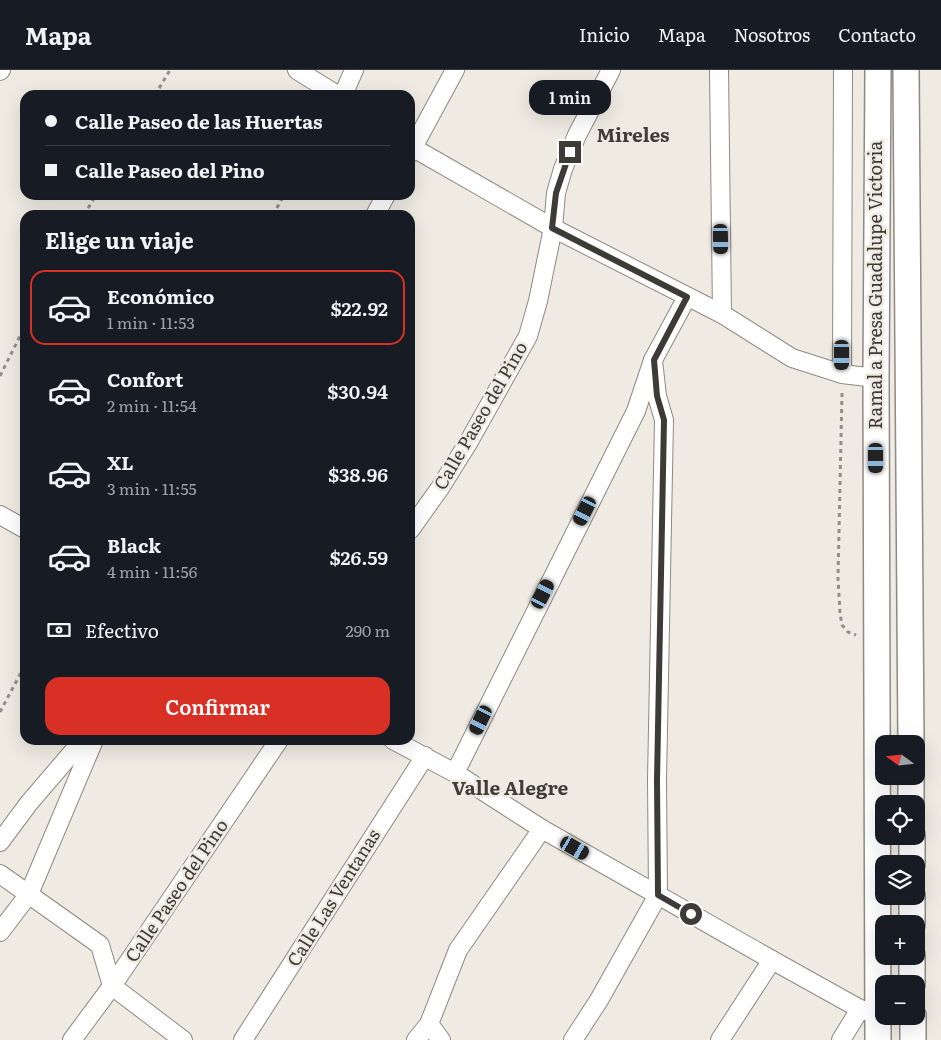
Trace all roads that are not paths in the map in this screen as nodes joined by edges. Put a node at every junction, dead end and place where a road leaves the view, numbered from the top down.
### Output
1 (297, 70) edge
2 (354, 70) edge
3 (455, 70) edge
4 (611, 70) edge
5 (718, 70) edge
6 (844, 70) edge
7 (878, 70) edge
8 (906, 70) edge
9 (329, 90) edge
10 (345, 90) edge
11 (415, 142) edge
12 (415, 151) edge
13 (552, 228) junction
14 (687, 297) junction
15 (722, 314) junction
16 (654, 360) junction
17 (842, 374) junction
18 (876, 378) junction
19 (0, 515) edge
20 (415, 523) edge
21 (20, 526) edge
22 (911, 735) edge
23 (79, 745) edge
24 (92, 745) edge
25 (276, 745) edge
26 (403, 745) edge
27 (425, 756) junction
28 (455, 773) junction
29 (542, 829) junction
30 (0, 842) edge
31 (0, 874) edge
32 (30, 894) junction
33 (658, 895) junction
34 (0, 932) edge
35 (772, 960) junction
36 (112, 986) junction
37 (869, 1012) junction
38 (429, 1024) junction
39 (912, 1025) edge
40 (72, 1040) edge
41 (183, 1040) edge
42 (245, 1040) edge
43 (416, 1040) edge
44 (441, 1040) edge
45 (573, 1040) edge
46 (720, 1040) edge
47 (841, 1040) edge
48 (878, 1040) edge
49 (913, 1040) edge

1 - 9 street
2 - 10 street
3 - 11 street
4 - 13 street, Calle Paseo del Pino
5 - 15 street
6 - 17 street
7 - 18 main road, Ramal a Presa Guadalupe Victoria
8 - 22 main road, Ramal a Presa Guadalupe Victoria
12 - 13 street
13 - 14 street
13 - 20 street, Calle Paseo del Pino
14 - 15 street
14 - 16 street
15 - 17 street
16 - 28 street
16 - 33 street
17 - 18 street
18 - 37 main road, Ramal a Presa Guadalupe Victoria
19 - 21 street
23 - 30 street
24 - 32 street
25 - 36 street, Calle Paseo del Pino
26 - 27 street
27 - 28 street
27 - 42 street, Calle Las Ventanas
28 - 29 street
29 - 33 street
29 - 38 street
31 - 32 street
32 - 34 street
32 - 36 street
33 - 35 street
33 - 45 street
35 - 37 street
35 - 46 street
36 - 40 street, Calle Paseo del Pino
36 - 41 street
37 - 47 street
37 - 48 main road, Ramal a Presa Guadalupe Victoria
38 - 43 street
38 - 44 street
39 - 49 main road

